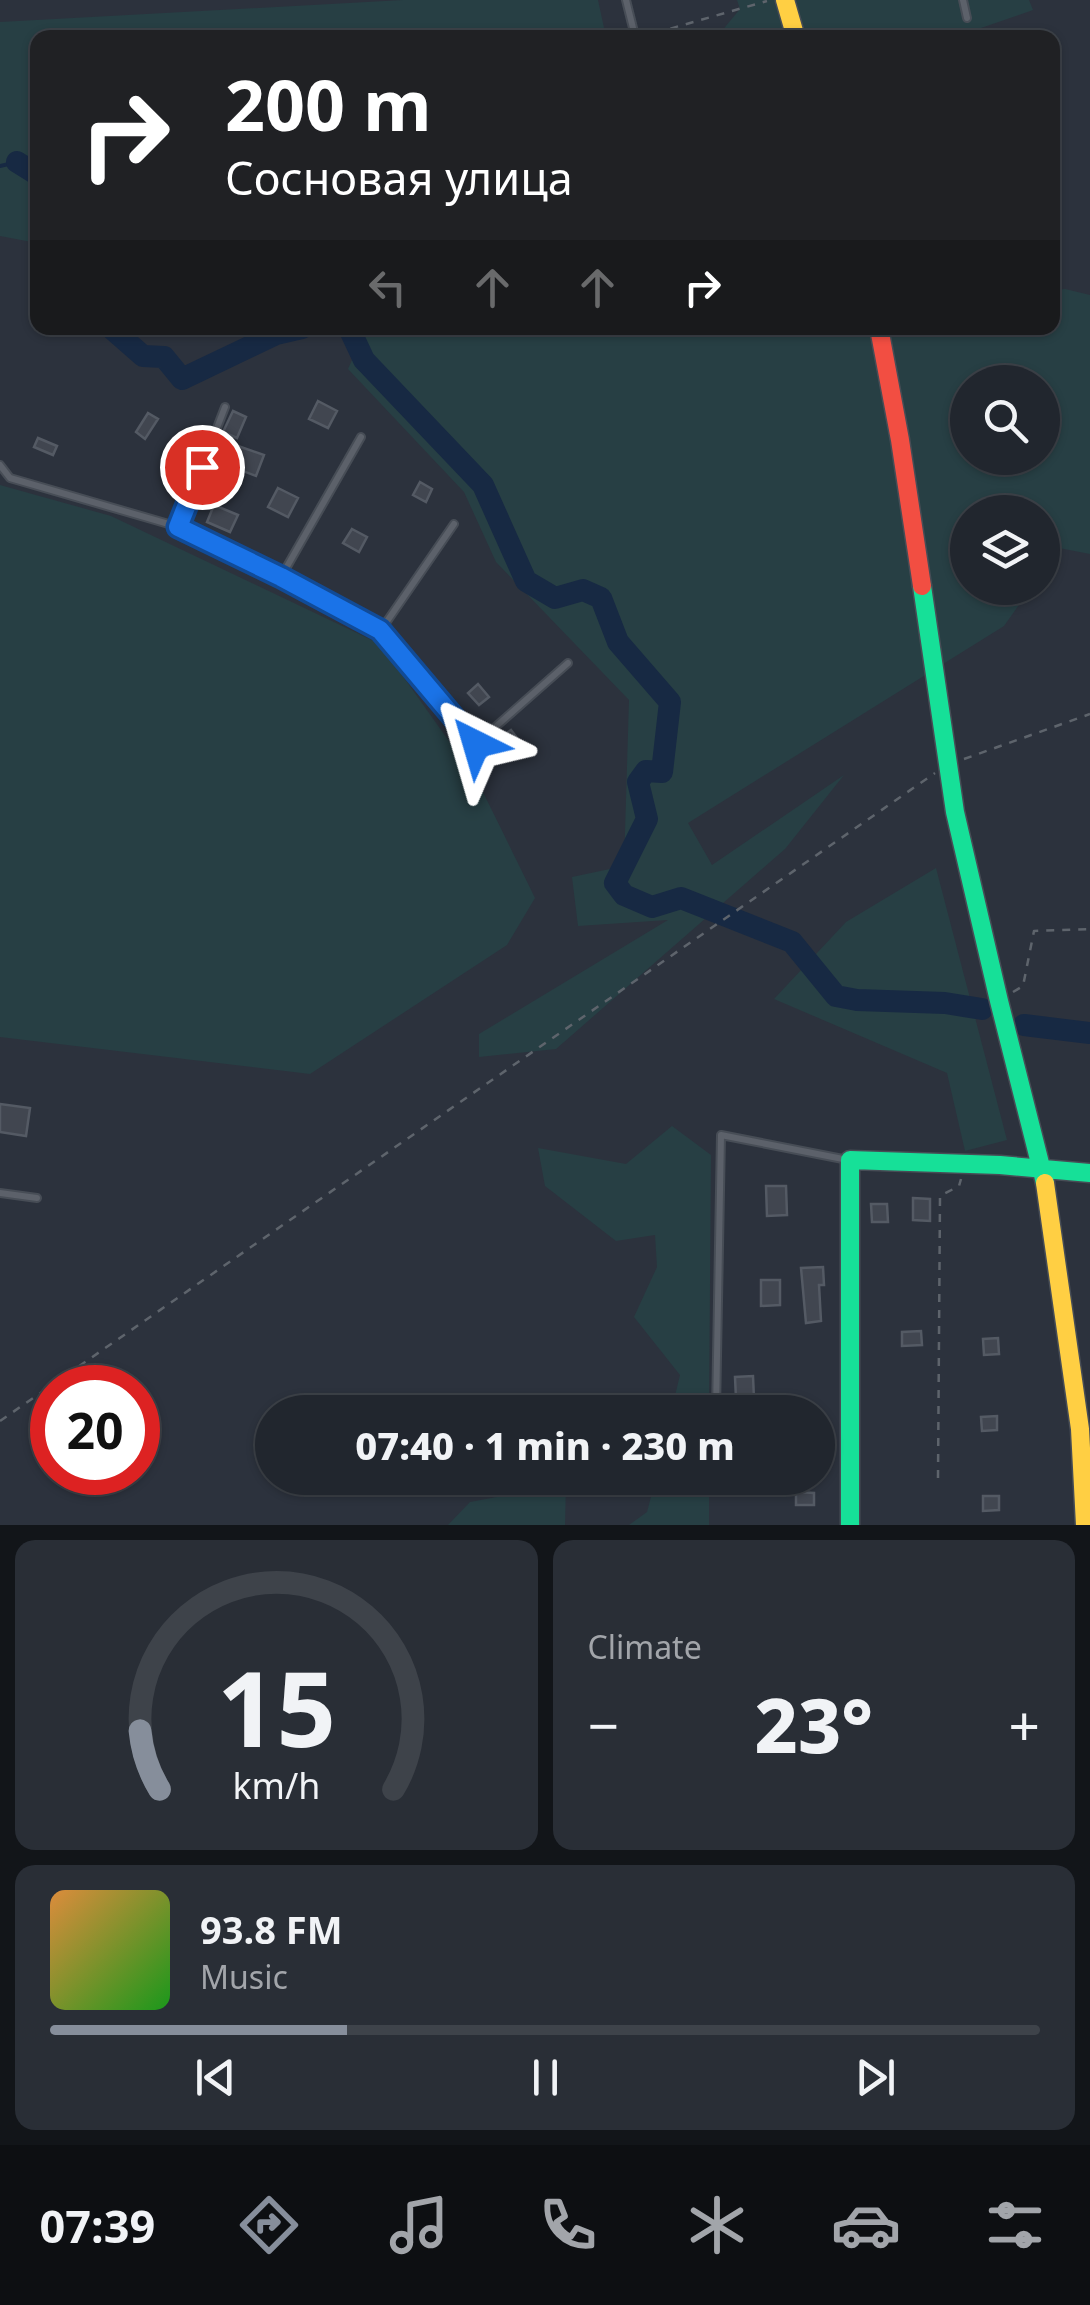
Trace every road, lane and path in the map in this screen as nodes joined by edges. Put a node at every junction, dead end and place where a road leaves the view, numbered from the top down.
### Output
1 (626, 0) edge
2 (771, 0) edge
3 (785, 0) edge
4 (963, 0) edge
5 (967, 18) dead end
6 (629, 30) edge
7 (669, 30) edge
8 (794, 30) edge
9 (880, 335) edge
10 (224, 407) dead end
11 (361, 436) dead end
12 (0, 465) edge
13 (454, 524) dead end
14 (178, 527) junction
15 (281, 577) junction
16 (380, 630) junction
17 (568, 663) dead end
18 (1090, 714) edge
19 (948, 765) junction
20 (1090, 928) edge
21 (999, 1001) junction
22 (850, 1160) junction
23 (963, 1162) junction
24 (1042, 1167) junction
25 (1090, 1173) edge
26 (0, 1192) edge
27 (37, 1198) dead end
28 (716, 1395) edge
29 (0, 1422) edge
30 (938, 1478) dead end
31 (850, 1525) edge
32 (1085, 1525) edge

1 - 6 lane
2 - 7 path
3 - 8 street
4 - 5 lane
9 - 19 street
10 - 14 lane
11 - 15 lane
12 - 14 lane
13 - 16 lane
14 - 15 lane
15 - 16 lane
16 - 17 lane
18 - 19 path
19 - 21 street
19 - 29 path
20 - 21 path
21 - 24 street
22 - 23 street
22 - 28 lane
22 - 31 street
23 - 24 street
23 - 30 path
24 - 25 street
24 - 32 street
26 - 27 lane

